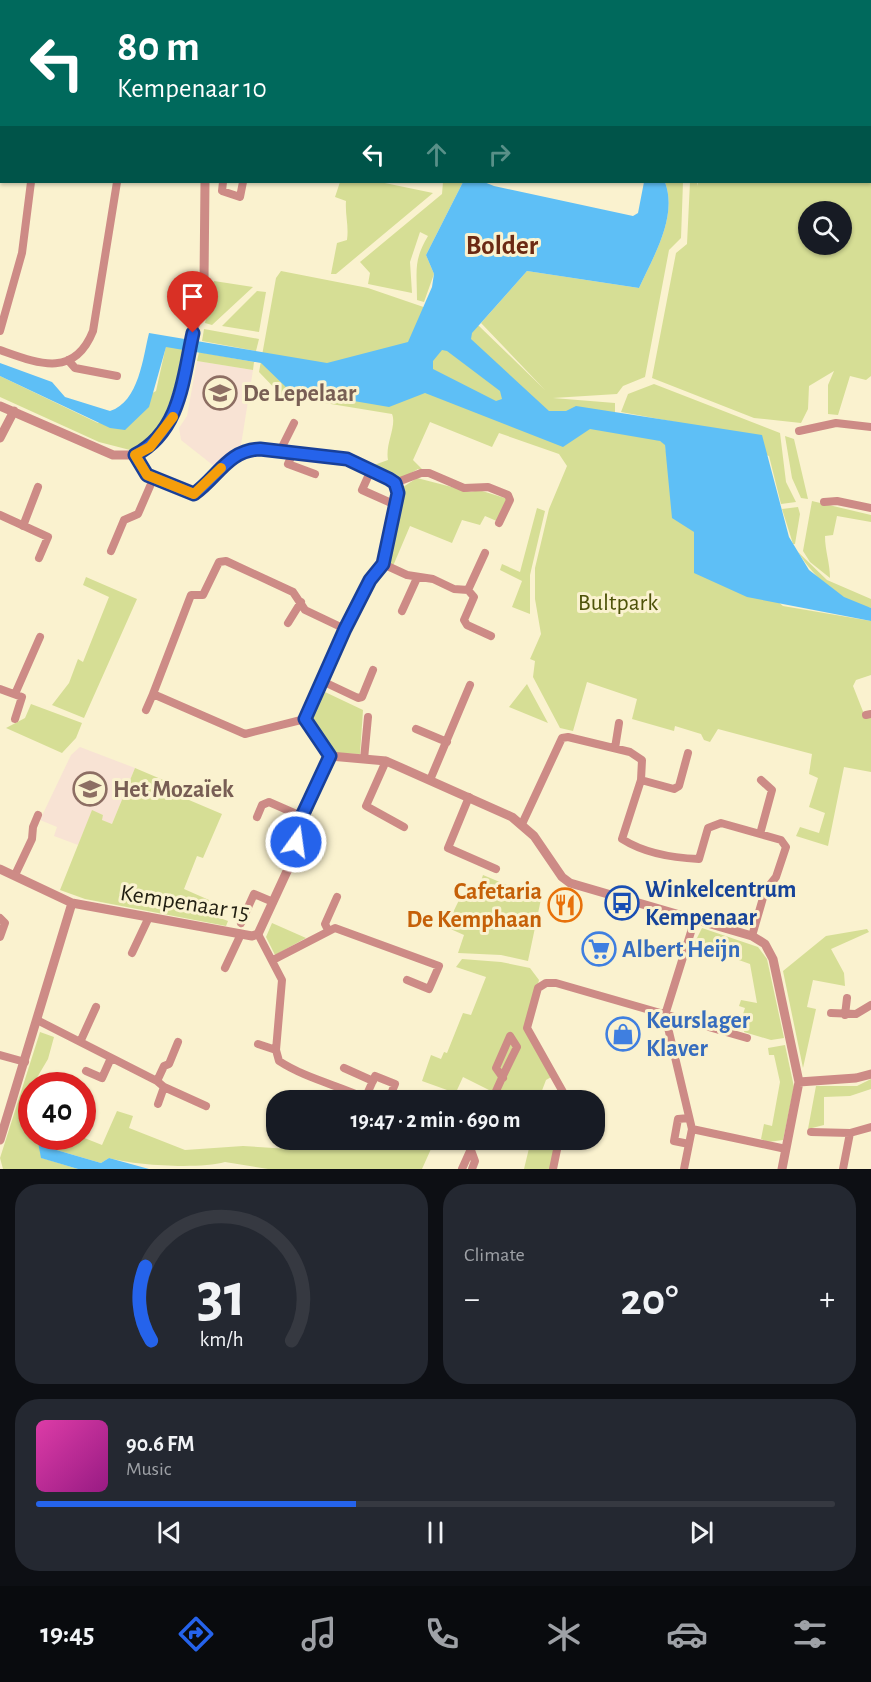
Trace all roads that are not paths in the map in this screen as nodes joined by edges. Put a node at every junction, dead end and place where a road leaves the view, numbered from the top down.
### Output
1 (31, 183) edge
2 (117, 183) edge
3 (204, 183) edge
4 (224, 183) edge
5 (243, 183) edge
6 (0, 331) edge
7 (0, 350) edge
8 (68, 360) junction
9 (117, 376) dead end
10 (0, 406) edge
11 (14, 411) junction
12 (294, 423) dead end
13 (871, 427) edge
14 (799, 431) dead end
15 (0, 438) edge
16 (280, 451) junction
17 (293, 453) junction
18 (135, 455) junction
19 (371, 470) junction
20 (315, 474) dead end
21 (154, 477) junction
22 (395, 483) junction
23 (38, 487) dead end
24 (389, 502) dead end
25 (824, 502) dead end
26 (871, 508) edge
27 (0, 515) edge
28 (499, 523) dead end
29 (22, 526) junction
30 (111, 550) dead end
31 (485, 553) dead end
32 (39, 558) dead end
33 (383, 564) junction
34 (417, 578) junction
35 (468, 590) junction
36 (301, 602) junction
37 (402, 611) dead end
38 (288, 623) dead end
39 (345, 629) junction
40 (491, 636) dead end
41 (40, 637) dead end
42 (373, 670) dead end
43 (322, 681) junction
44 (470, 685) dead end
45 (0, 689) edge
46 (15, 694) junction
47 (153, 694) junction
48 (146, 710) dead end
49 (368, 717) dead end
50 (15, 719) dead end
51 (305, 719) junction
52 (619, 723) dead end
53 (416, 729) dead end
54 (447, 742) junction
55 (615, 748) junction
56 (688, 753) dead end
57 (330, 756) junction
58 (364, 759) junction
59 (386, 762) junction
60 (430, 780) junction
61 (641, 780) junction
62 (761, 780) dead end
63 (469, 797) junction
64 (38, 815) dead end
65 (302, 816) junction
66 (257, 817) dead end
67 (522, 824) junction
68 (404, 827) dead end
69 (760, 834) junction
70 (0, 869) edge
71 (496, 869) dead end
72 (15, 875) junction
73 (337, 897) dead end
74 (273, 902) junction
75 (72, 903) junction
76 (149, 917) junction
77 (0, 918) edge
78 (695, 919) junction
79 (242, 923) dead end
80 (328, 930) junction
81 (241, 934) junction
82 (258, 934) junction
83 (752, 936) junction
84 (0, 937) edge
85 (132, 953) dead end
86 (273, 960) junction
87 (225, 968) dead end
88 (407, 980) dead end
89 (847, 998) dead end
90 (871, 1005) edge
91 (96, 1007) dead end
92 (831, 1013) dead end
93 (665, 1014) junction
94 (845, 1014) junction
95 (37, 1020) junction
96 (747, 1038) dead end
97 (81, 1040) junction
98 (178, 1042) dead end
99 (258, 1044) dead end
100 (276, 1050) junction
101 (0, 1055) edge
102 (111, 1058) junction
103 (25, 1062) junction
104 (344, 1068) dead end
105 (86, 1071) dead end
106 (871, 1074) edge
107 (503, 1078) dead end
108 (158, 1081) junction
109 (373, 1081) junction
110 (799, 1082) junction
111 (164, 1087) junction
112 (342, 1090) edge
113 (369, 1090) edge
114 (393, 1090) edge
115 (497, 1090) edge
116 (562, 1090) edge
117 (158, 1104) dead end
118 (206, 1106) dead end
119 (689, 1118) junction
120 (871, 1127) edge
121 (692, 1129) junction
122 (811, 1132) dead end
123 (850, 1133) junction
124 (0, 1140) edge
125 (689, 1144) junction
126 (786, 1149) junction
127 (471, 1150) joint
128 (557, 1150) edge
129 (462, 1169) edge
130 (472, 1169) edge
131 (553, 1169) edge
132 (684, 1169) edge
133 (782, 1169) edge
134 (843, 1169) edge

1 - 6 street
2 - 8 street
3 - 18 street
4 - 5 street
7 - 8 street
8 - 9 street
10 - 11 street
11 - 15 street
11 - 18 street
12 - 16 street
13 - 14 street
16 - 17 street
16 - 21 street
17 - 19 street
17 - 20 street
18 - 21 street
19 - 22 street
19 - 24 street
21 - 30 street
22 - 28 street
22 - 33 street
23 - 29 street
25 - 26 street
27 - 29 street
29 - 32 street
31 - 35 street
33 - 34 street
33 - 39 street
34 - 35 street
34 - 37 street
35 - 40 street
36 - 38 street
36 - 39 street
36 - 47 street
39 - 43 street
41 - 46 street
42 - 43 street
43 - 51 street
44 - 54 street
45 - 46 street
46 - 50 street
47 - 48 street
47 - 51 street
49 - 58 street
51 - 57 street
52 - 55 street
53 - 54 street
54 - 60 street
55 - 61 street
55 - 67 street
56 - 61 street
57 - 58 street
57 - 65 street, Kempenaar 15
58 - 59 street
59 - 60 street
59 - 68 street
60 - 63 street
61 - 69 street
62 - 69 street
63 - 67 street
63 - 71 street
64 - 72 street
65 - 66 street
65 - 74 street, Kempenaar 15
67 - 78 street
69 - 83 street
70 - 72 street, Kempenaar 15
72 - 75 street, Kempenaar 15
73 - 80 street
74 - 79 street, Kempenaar 15
74 - 82 street, Kempenaar 15
75 - 76 street, Kempenaar 15
75 - 95 street
76 - 81 street, Kempenaar 15
76 - 85 street
77 - 84 street
78 - 83 street
78 - 93 street
80 - 86 street
80 - 88 street
81 - 82 street, Kempenaar 15
81 - 87 street
82 - 86 street
83 - 110 street
86 - 100 street
89 - 94 street
90 - 94 street
91 - 97 street
92 - 94 street
93 - 96 street
93 - 116 street
93 - 119 street
95 - 97 street
95 - 103 street
97 - 102 street
98 - 108 street
99 - 100 street
100 - 112 street
101 - 103 street
102 - 105 street
102 - 108 street
103 - 124 street
104 - 109 street
106 - 110 street
107 - 115 street
108 - 111 street
109 - 113 street
109 - 114 street
110 - 126 street
111 - 117 street
111 - 118 street
119 - 121 street
119 - 125 street
120 - 123 street
121 - 125 street
121 - 126 street
122 - 123 street
123 - 134 street
125 - 132 street
126 - 133 street
127 - 129 street
127 - 130 street
128 - 131 street

